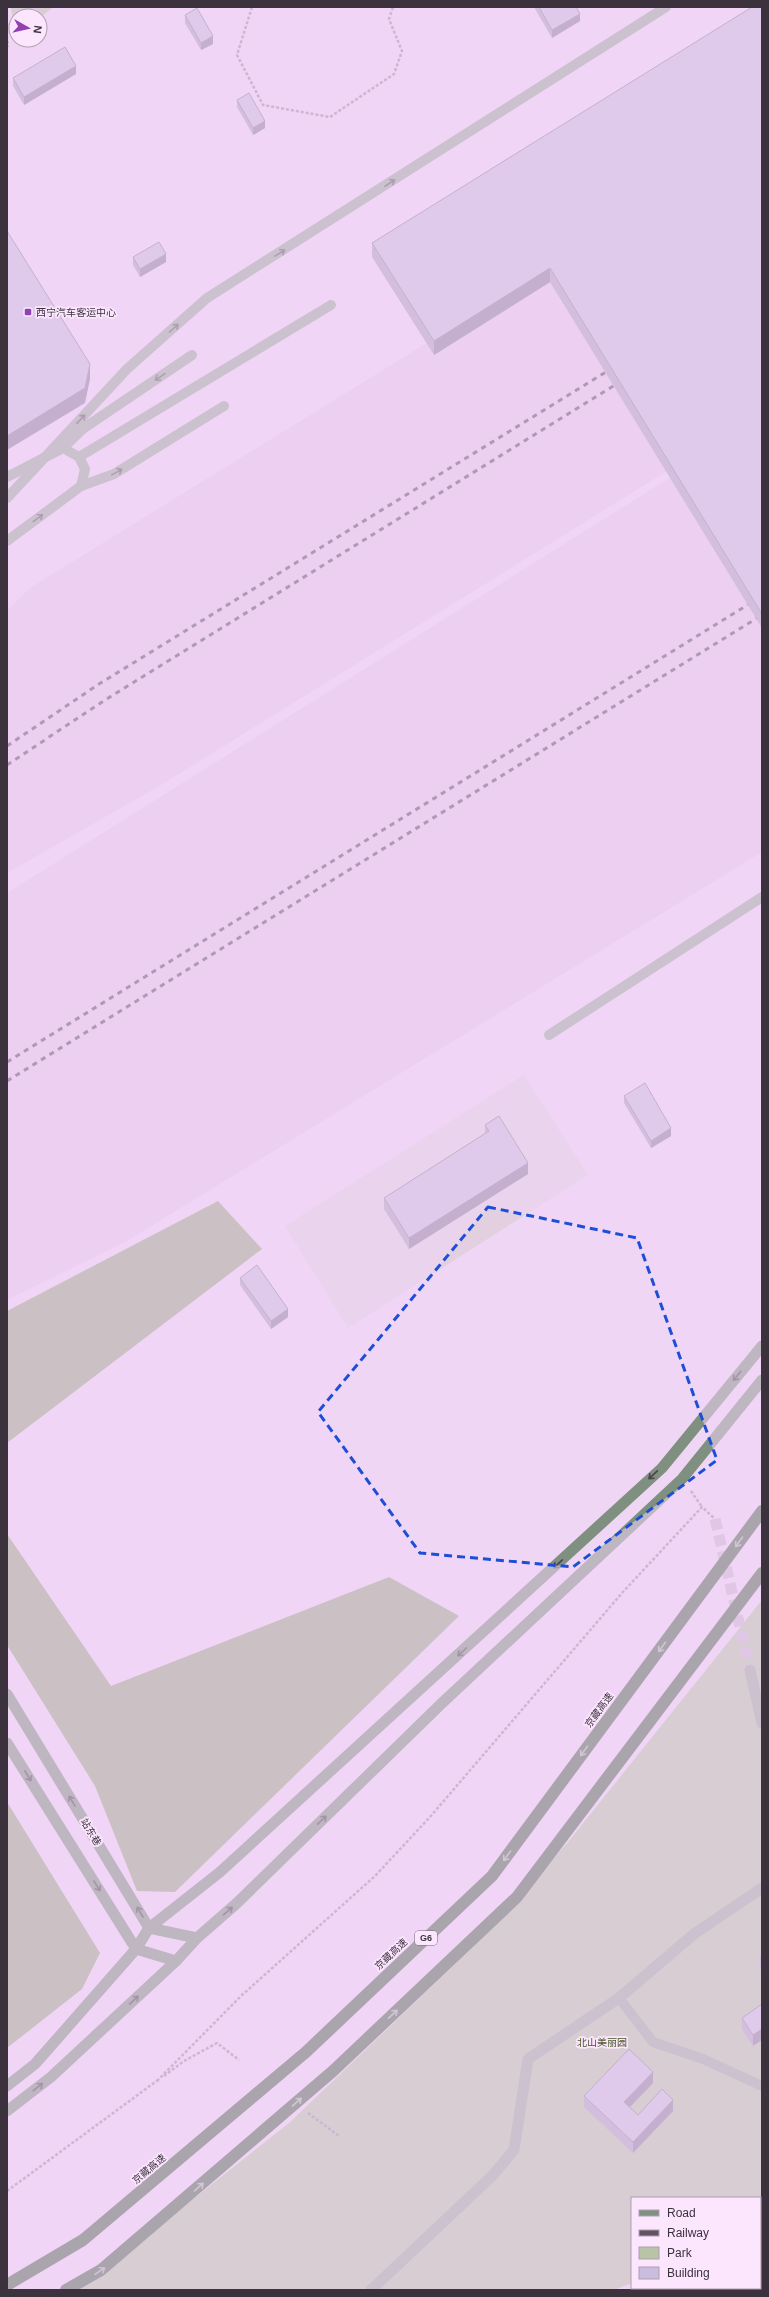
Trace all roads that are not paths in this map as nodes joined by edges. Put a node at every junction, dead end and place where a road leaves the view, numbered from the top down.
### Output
1 (666, 7) edge
2 (331, 305) dead end
3 (192, 355) dead end
4 (224, 406) dead end
5 (63, 448) junction
6 (79, 457) junction
7 (7, 477) edge
8 (81, 486) junction
9 (7, 498) edge
10 (7, 541) edge
11 (762, 897) edge
12 (550, 1036) dead end
13 (762, 1346) edge
14 (762, 1380) edge
15 (762, 1511) edge
16 (762, 1573) edge
17 (750, 1670) tunnel mouth
18 (7, 1694) edge
19 (762, 1723) edge
20 (7, 1743) edge
21 (762, 1888) edge
22 (149, 1928) junction
23 (197, 1938) junction
24 (136, 1949) junction
25 (176, 1961) junction
26 (619, 1998) junction
27 (7, 2086) edge
28 (762, 2086) edge
29 (7, 2111) edge
30 (7, 2285) edge
31 (66, 2290) edge
32 (371, 2290) edge

9 -> 1 lane, bridge
2 - 6 lane
3 -> 5 lane
8 -> 4 lane
5 - 6 lane
5 - 7 lane
6 - 8 lane
10 -> 8 lane
11 - 12 lane
13 -> 22 main road
23 -> 14 main road
15 -> 30 highway, 京藏高速 / G6
31 -> 16 highway
17 - 19 street
22 -> 18 main road, 站东巷
20 -> 24 main road
21 - 26 street
22 - 23 main road
22 - 24 main road
23 - 25 main road
24 - 25 main road
24 - 27 main road
29 -> 25 main road
26 - 28 lane
26 - 32 street

